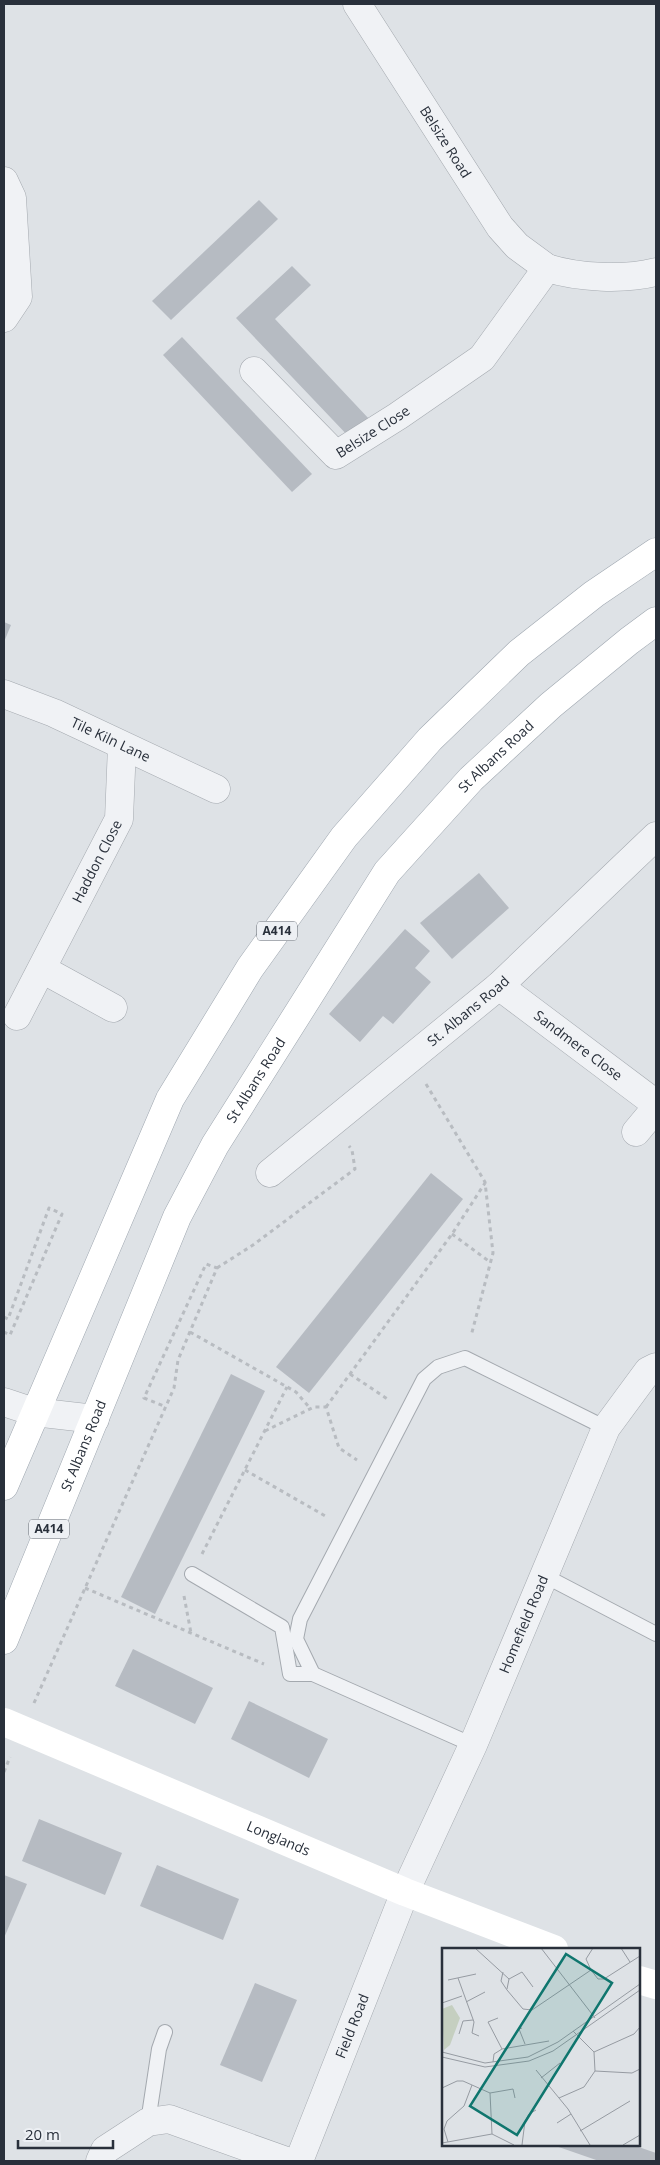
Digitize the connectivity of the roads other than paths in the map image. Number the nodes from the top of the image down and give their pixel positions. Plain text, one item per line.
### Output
1 (357, 4) edge
2 (4, 181) edge
3 (547, 268) junction
4 (656, 272) edge
5 (4, 318) edge
6 (254, 371) dead end
7 (656, 552) edge
8 (656, 621) edge
9 (4, 694) edge
10 (122, 746) junction
11 (216, 790) dead end
12 (656, 836) edge
13 (42, 968) junction
14 (499, 986) junction
15 (113, 1008) dead end
16 (17, 1016) dead end
17 (656, 1106) edge
18 (636, 1132) dead end
19 (270, 1173) dead end
20 (656, 1367) edge
21 (4, 1402) edge
22 (34, 1412) junction
23 (95, 1419) junction
24 (606, 1428) junction
25 (4, 1486) edge
26 (192, 1574) road end
27 (545, 1576) junction
28 (656, 1634) edge
29 (4, 1640) edge
30 (313, 1674) junction
31 (13, 1726) edge
32 (473, 1745) junction
33 (405, 1892) junction
34 (551, 1948) edge
35 (640, 1980) edge
36 (656, 1985) edge
37 (165, 2032) dead end
38 (148, 2122) junction
39 (100, 2161) edge
40 (286, 2161) edge
41 (299, 2161) edge

1 - 3 street, Belsize Road
2 - 5 street
3 - 4 street, Belsize Road
3 - 6 street, Belsize Close
7 - 22 main road, A414
8 - 23 main road, St Albans Road / A414
9 - 10 street, Tile Kiln Lane
10 - 11 street, Tile Kiln Lane
10 - 13 street, Haddon Close
12 - 14 street, St. Albans Road
13 - 15 street
13 - 16 street, Haddon Close
14 - 17 street, Sandmere Close
14 - 19 street, St. Albans Road
17 - 18 street, Sandmere Close
20 - 24 street, Homefield Road
21 - 22 street
22 - 23 street
22 - 25 main road, A414
23 - 29 main road, St Albans Road / A414
24 - 27 street, Homefield Road
24 - 30 lane
26 - 30 lane
27 - 28 lane
27 - 32 street, Homefield Road
30 - 32 lane
31 - 33 main road, Longlands
32 - 33 street, Homefield Road
33 - 34 main road, Longlands
33 - 41 street, Field Road
35 - 36 main road
37 - 38 lane
38 - 39 street
38 - 40 street

